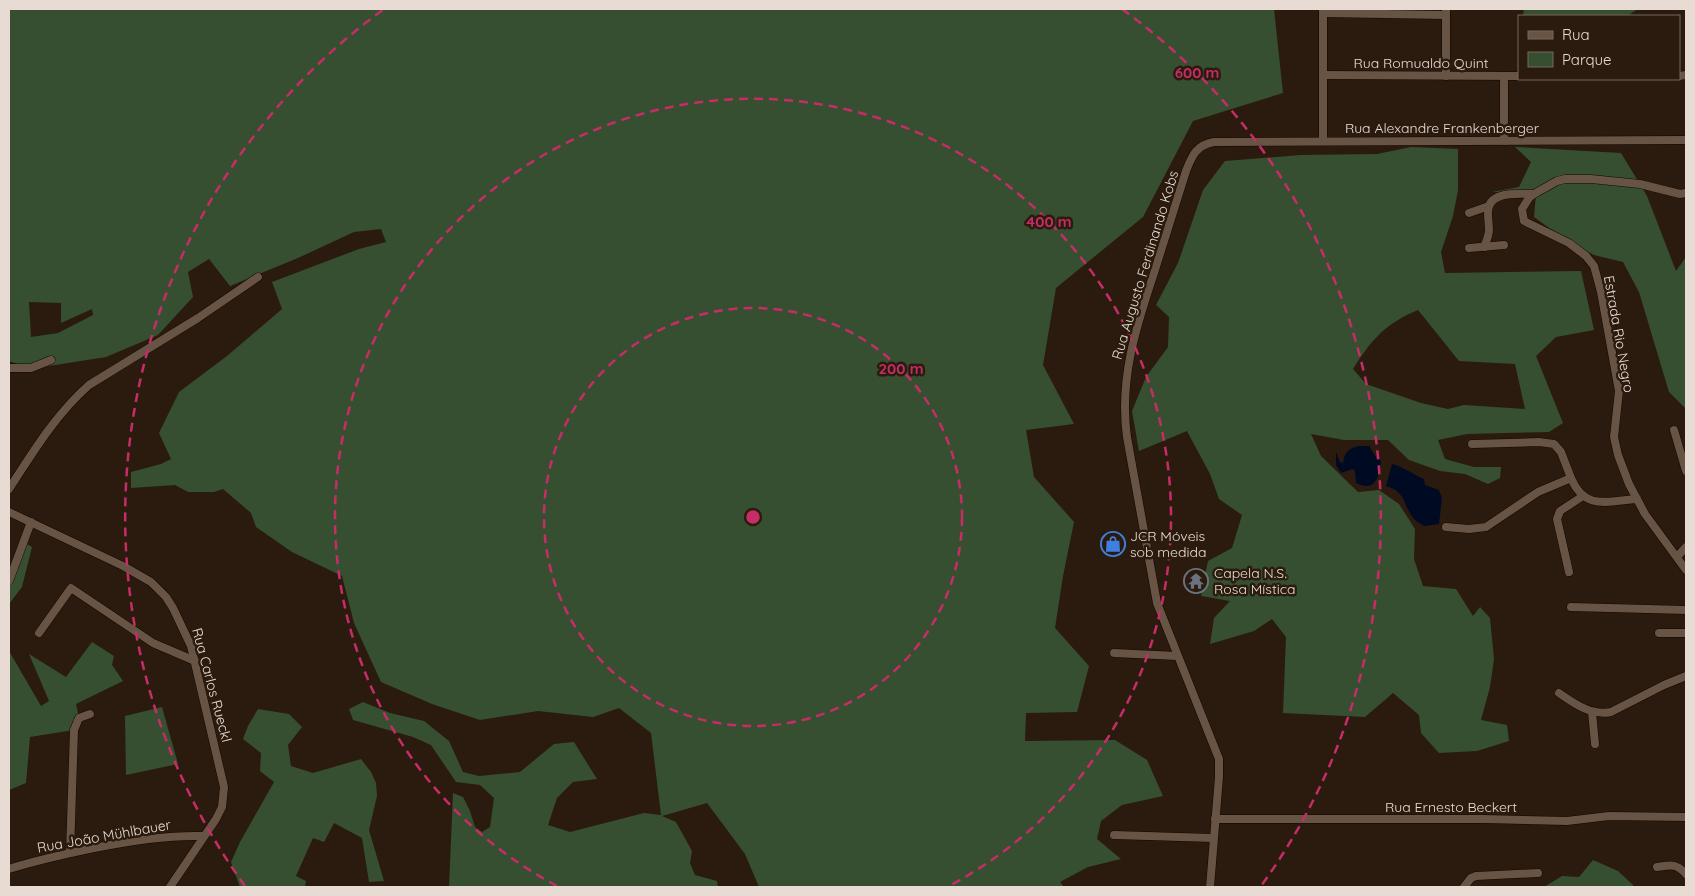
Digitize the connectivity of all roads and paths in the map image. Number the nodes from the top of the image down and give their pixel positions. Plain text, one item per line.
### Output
1 (1323, 11) edge
2 (1446, 12) edge
3 (1324, 75) junction
4 (1446, 76) junction
5 (1504, 76) junction
6 (1518, 76) edge
7 (1686, 140) edge
8 (1323, 141) junction
9 (1504, 141) junction
10 (1199, 148) joint
11 (1686, 193) edge
12 (1534, 194) junction
13 (1489, 206) junction
14 (1469, 213) dead end
15 (1504, 245) dead end
16 (1484, 247) junction
17 (1469, 248) dead end
18 (258, 277) dead end
19 (50, 360) dead end
20 (9, 368) edge
21 (1674, 430) dead end
22 (1472, 444) dead end
23 (1686, 471) edge
24 (1571, 478) junction
25 (9, 489) edge
26 (1583, 496) junction
27 (1637, 499) junction
28 (9, 512) edge
29 (31, 522) junction
30 (1446, 528) dead end
31 (1686, 547) edge
32 (1677, 557) junction
33 (1686, 570) edge
34 (1569, 572) dead end
35 (9, 581) edge
36 (1571, 607) dead end
37 (1686, 610) edge
38 (39, 633) dead end
39 (1659, 633) dead end
40 (1686, 634) edge
41 (1114, 654) dead end
42 (1177, 656) junction
43 (195, 661) junction
44 (1686, 676) edge
45 (1559, 693) dead end
46 (1592, 712) junction
47 (90, 714) dead end
48 (1594, 744) dead end
49 (1686, 817) edge
50 (1215, 819) junction
51 (1114, 835) dead end
52 (204, 836) junction
53 (1213, 838) junction
54 (70, 853) junction
55 (1657, 867) dead end
56 (9, 869) edge
57 (1538, 874) dead end
58 (1686, 874) edge
59 (170, 887) edge
60 (1210, 887) edge
61 (1464, 887) edge

1 - 2 street
1 - 3 street
2 - 4 street
3 - 4 street, Rua Romualdo Quint
3 - 8 street
4 - 5 street, Rua Romualdo Quint
5 - 6 street, Rua Romualdo Quint
5 - 9 street
7 - 9 street, Rua Alexandre Frankenberger
8 - 9 street, Rua Alexandre Frankenberger
8 - 10 street, Rua Alexandre Frankenberger
10 - 42 street, Rua Augusto Ferdinando Kobs
11 - 12 street
12 - 13 street
12 - 27 street, Estrada Rio Negro
13 - 14 street
13 - 16 street
15 - 16 street
16 - 17 street
18 - 25 street
19 - 20 street
21 - 23 street
22 - 24 street
24 - 26 street
24 - 30 street
26 - 27 street
26 - 34 street
27 - 32 street, Estrada Rio Negro
28 - 29 street, Rua Carlos Rueckl
29 - 35 street
29 - 43 street, Rua Carlos Rueckl
31 - 32 street
32 - 33 street, Estrada Rio Negro
36 - 37 street
38 - 43 street
39 - 40 street
41 - 42 street
42 - 50 street, Rua Augusto Ferdinando Kobs
43 - 52 street, Rua Carlos Rueckl
44 - 46 street
45 - 46 street
46 - 48 street
47 - 54 street
49 - 50 street, Rua Ernesto Beckert
50 - 53 street, Rua Augusto Ferdinando Kobs
51 - 53 street
52 - 54 street, Rua João Mühlbauer
52 - 59 street, Rua Carlos Rueckl
53 - 60 street, Rua Augusto Ferdinando Kobs
54 - 56 street, Rua João Mühlbauer
55 - 58 street
57 - 61 street

